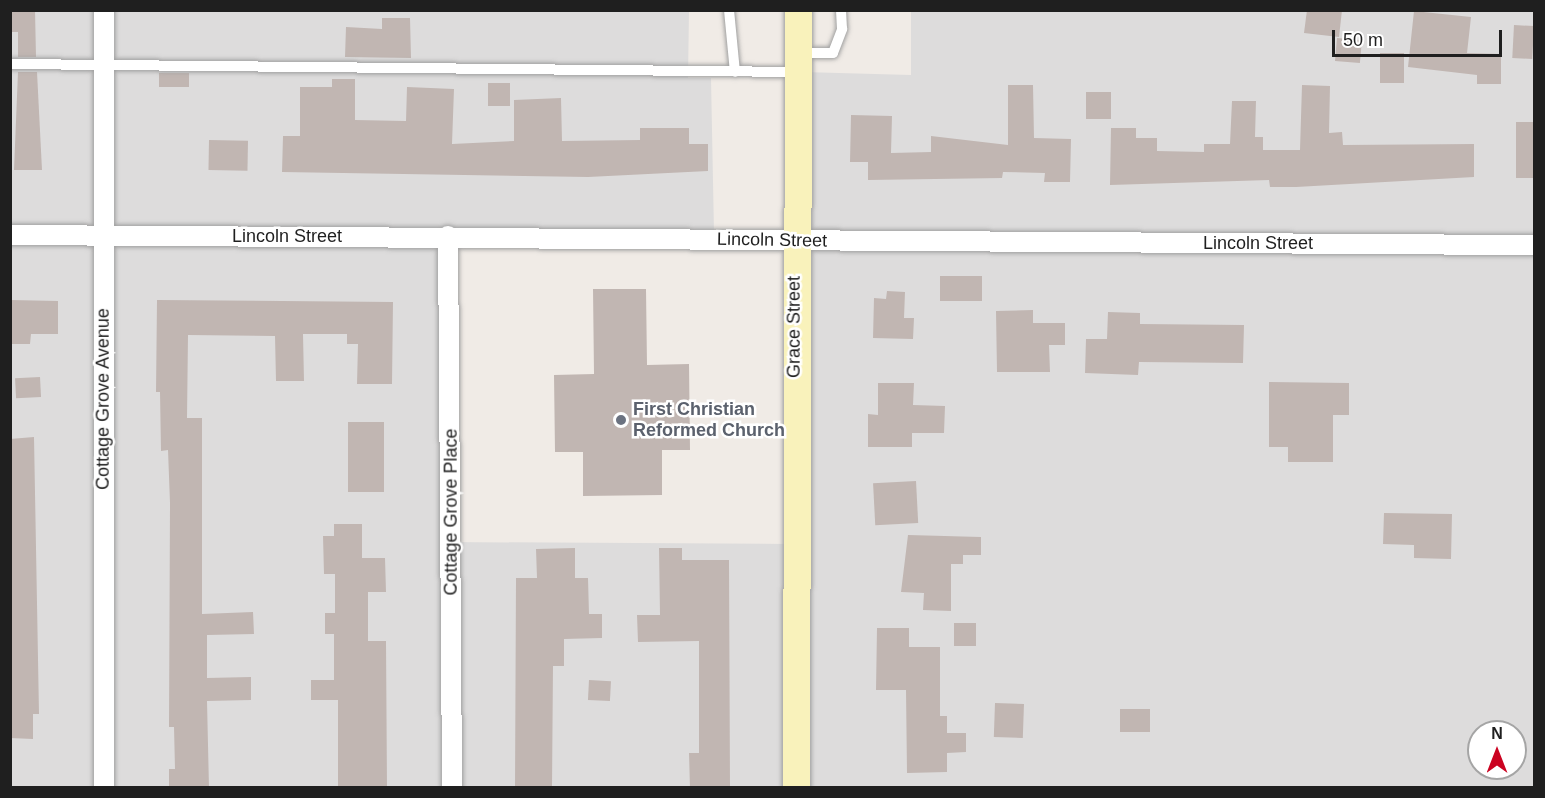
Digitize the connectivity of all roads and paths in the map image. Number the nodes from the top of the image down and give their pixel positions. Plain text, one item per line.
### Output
1 (104, 10) edge
2 (729, 10) edge
3 (798, 10) edge
4 (841, 10) edge
5 (797, 63) junction
6 (10, 64) edge
7 (104, 64) junction
8 (735, 72) junction
9 (10, 235) edge
10 (103, 236) junction
11 (448, 236) junction
12 (794, 240) junction
13 (1534, 245) edge
14 (104, 788) edge
15 (452, 788) edge
16 (796, 788) edge

1 - 7 street, Cottage Grove Avenue
2 - 8 lane
3 - 5 street, Grace Street
4 - 5 lane
5 - 8 lane
5 - 12 street, Grace Street
6 - 7 lane
7 - 8 lane
7 - 10 street, Cottage Grove Avenue
9 - 10 street, Lincoln Street
10 - 11 street, Lincoln Street
10 - 14 street, Cottage Grove Avenue
11 - 12 street, Lincoln Street
11 - 15 street, Cottage Grove Place
12 - 13 street, Lincoln Street
12 - 16 street, Grace Street

